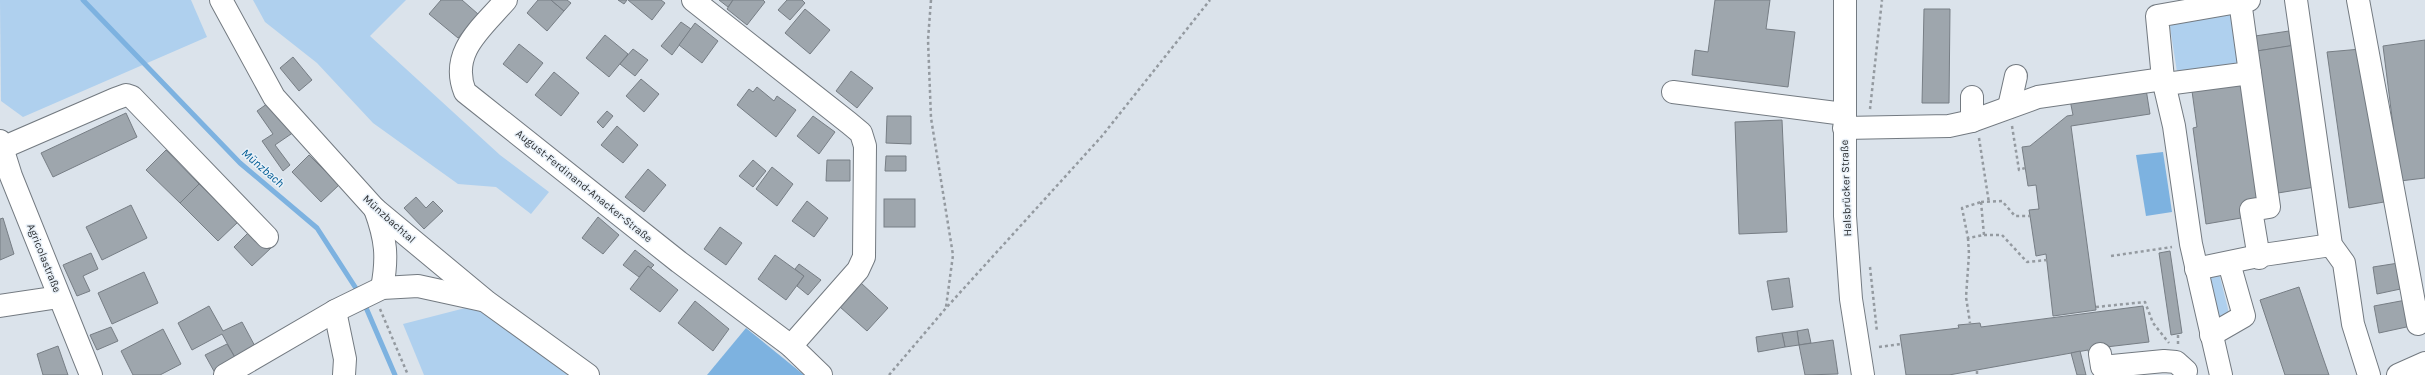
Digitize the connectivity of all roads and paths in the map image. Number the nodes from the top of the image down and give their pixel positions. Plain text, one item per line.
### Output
1 (221, 0) edge
2 (506, 0) edge
3 (693, 0) edge
4 (932, 0) edge
5 (1210, 0) edge
6 (1845, 0) edge
7 (1882, 0) edge
8 (2296, 0) edge
9 (2358, 0) edge
10 (2245, 1) edge
11 (2250, 73) junction
12 (2016, 76) dead end
13 (2164, 81) junction
14 (1673, 92) dead end
15 (1972, 97) dead end
16 (2009, 107) junction
17 (1844, 121) junction
18 (1972, 121) junction
19 (1868, 127) junction
20 (1, 145) edge
21 (2025, 168) dead end
22 (1981, 202) junction
23 (1989, 203) junction
24 (375, 209) junction
25 (2030, 216) dead end
26 (1984, 236) junction
27 (267, 237) dead end
28 (1968, 238) junction
29 (2191, 244) junction
30 (2331, 245) junction
31 (2111, 256) dead end
32 (2259, 258) junction
33 (2047, 260) dead end
34 (1869, 261) dead end
35 (2229, 263) junction
36 (2196, 269) junction
37 (59, 297) junction
38 (359, 299) junction
39 (487, 302) junction
40 (0, 306) edge
41 (2096, 307) dead end
42 (946, 308) junction
43 (1970, 323) dead end
44 (2418, 324) dead end
45 (2211, 335) junction
46 (1901, 344) dead end
47 (791, 346) junction
48 (1879, 347) junction
49 (2173, 348) dead end
50 (1880, 354) dead end
51 (2100, 354) dead end
52 (2425, 363) edge
53 (2219, 369) edge
54 (1977, 371) dead end
55 (2178, 373) edge
56 (91, 375) edge
57 (225, 375) edge
58 (344, 375) edge
59 (408, 375) edge
60 (588, 375) edge
61 (821, 375) edge
62 (890, 375) edge
63 (1863, 375) edge
64 (1977, 375) edge
65 (2369, 375) edge
66 (2398, 375) edge

1 - 24 street, Münzbachtal
2 - 47 street, August-Ferdinand-Anacker-Straße
3 - 47 street
4 - 42 path
5 - 42 path
6 - 17 street, Halsbrücker Straße
7 - 19 path
8 - 30 street
9 - 44 street
10 - 11 street
10 - 13 street
11 - 13 street
11 - 32 street
12 - 16 street
13 - 16 street
13 - 29 street
14 - 17 street
15 - 18 street
16 - 18 street
16 - 21 path
17 - 19 street
17 - 63 street, Halsbrücker Straße
18 - 19 street
18 - 23 path
20 - 27 street
20 - 37 street, Agricolastraße
22 - 23 path
22 - 26 path
22 - 28 path
23 - 25 path
24 - 38 street
24 - 39 street, Münzbachtal
26 - 28 path
26 - 33 path
28 - 43 path
29 - 31 path
29 - 36 street
30 - 32 street
30 - 65 street
32 - 35 street
34 - 48 path
35 - 36 street
35 - 45 street
36 - 45 street
37 - 40 street
37 - 56 street, Agricolastraße
38 - 39 street
38 - 57 street
38 - 58 street
38 - 59 path
39 - 60 street, Münzbachtal
41 - 49 path
42 - 62 path
45 - 53 street
46 - 48 path
47 - 61 street, August-Ferdinand-Anacker-Straße
48 - 50 path
51 - 55 street
52 - 66 street
53 - 55 street
54 - 64 path

